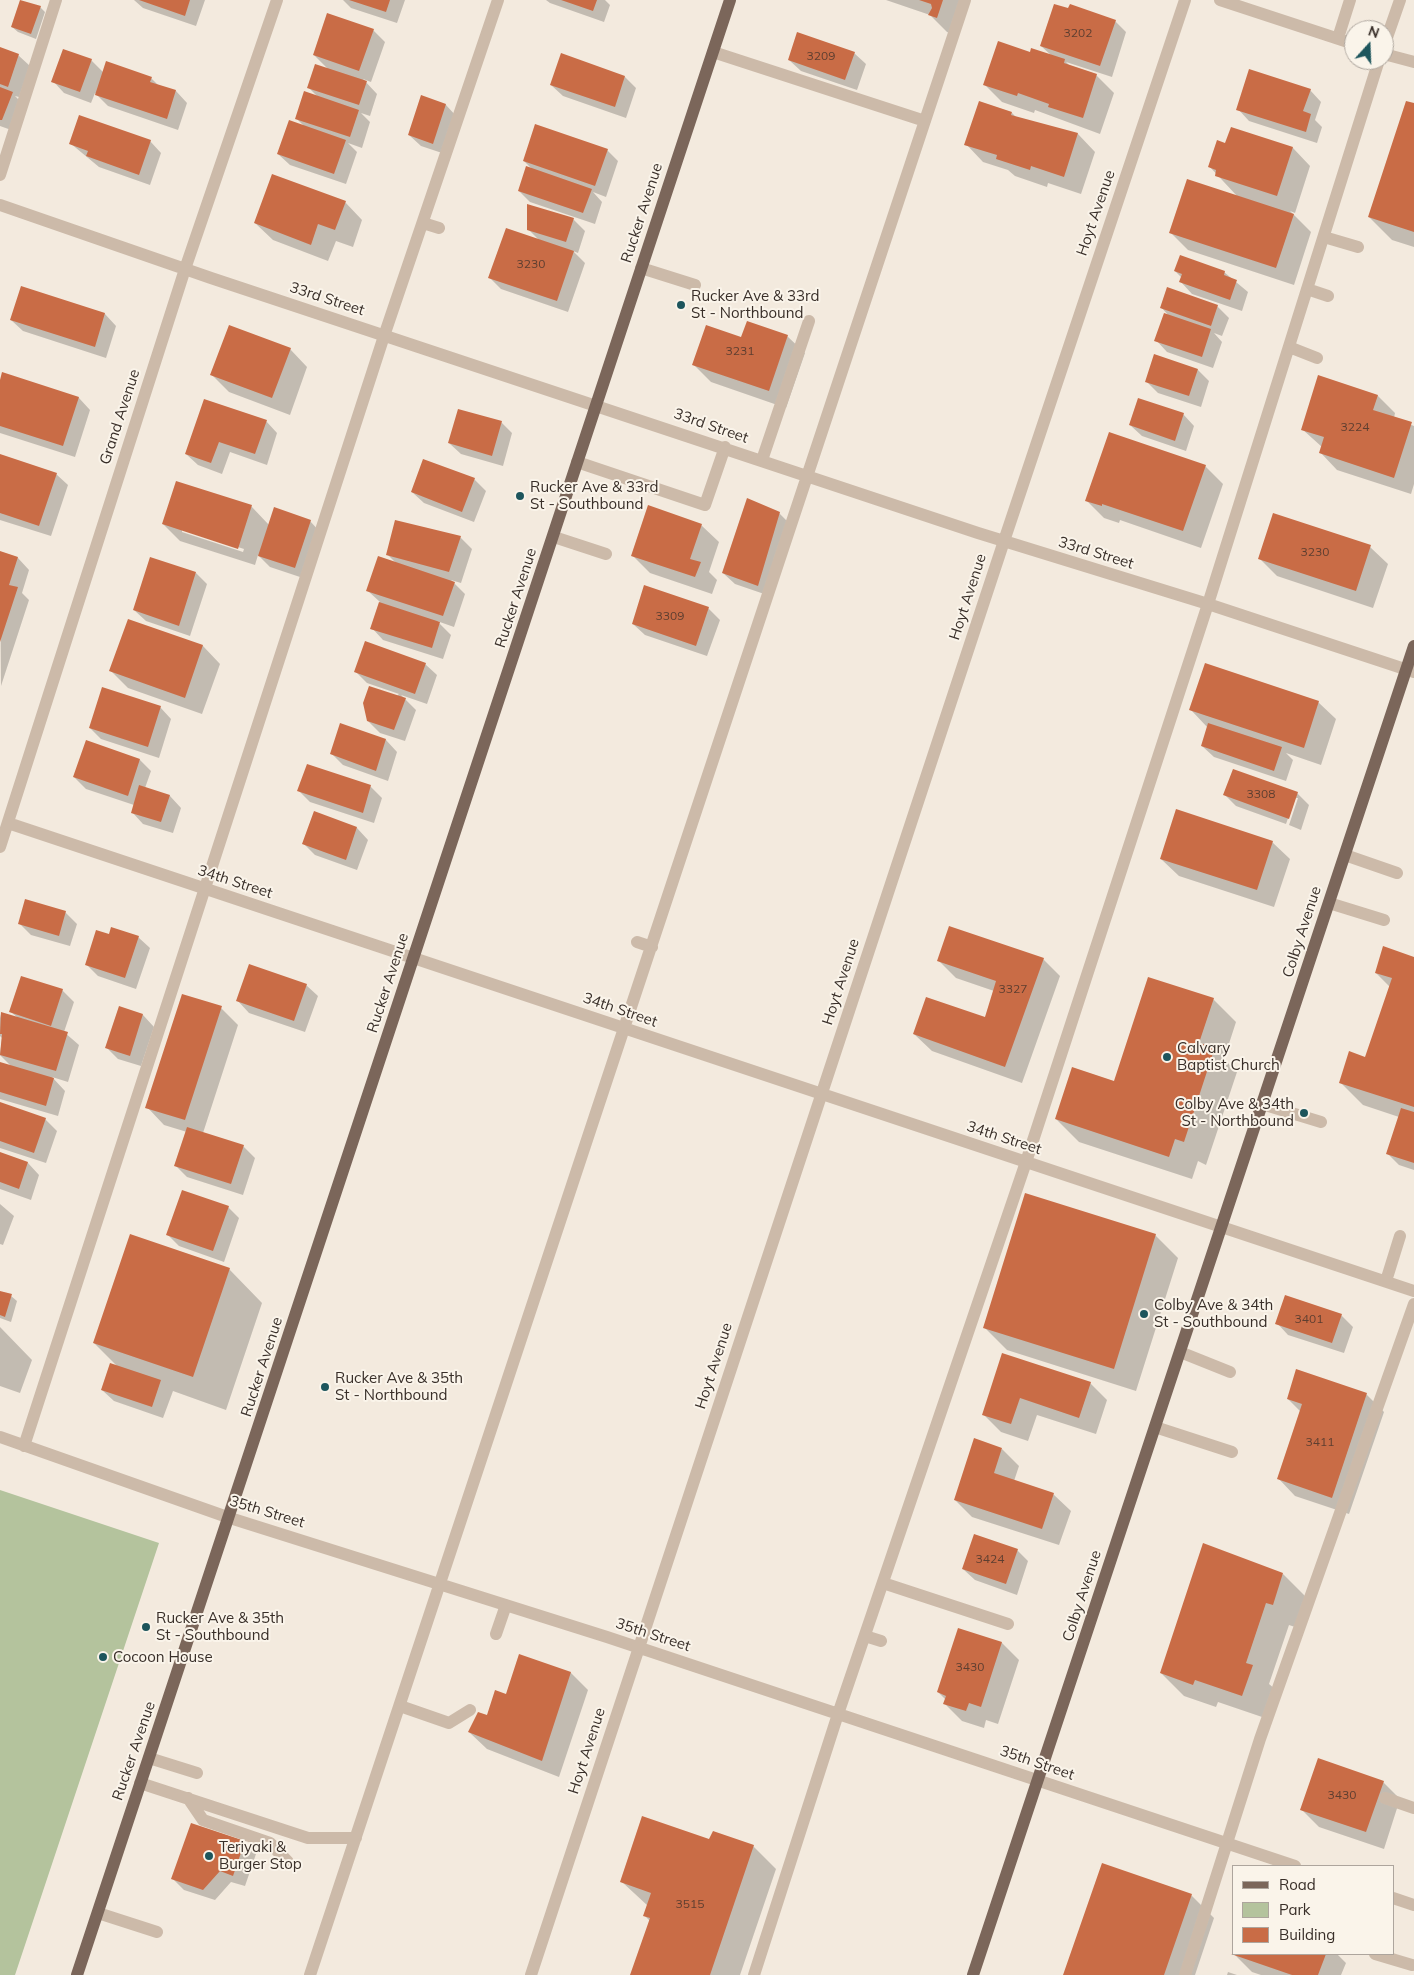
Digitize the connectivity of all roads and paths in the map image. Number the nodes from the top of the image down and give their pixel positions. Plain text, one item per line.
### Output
1 (56, 0) edge
2 (277, 0) edge
3 (498, 0) edge
4 (730, 0) edge
5 (965, 0) edge
6 (1185, 0) edge
7 (1220, 0) edge
8 (1350, 0) edge
9 (1400, 0) edge
10 (1393, 20) edge
11 (1338, 38) junction
12 (1344, 40) edge
13 (713, 52) junction
14 (1394, 57) edge
15 (1414, 62) edge
16 (1376, 70) edge
17 (925, 121) junction
18 (0, 176) edge
19 (0, 205) edge
20 (423, 223) junction
21 (439, 228) dead end
22 (1324, 237) junction
23 (1358, 247) dead end
24 (641, 268) junction
25 (185, 269) junction
26 (695, 285) dead end
27 (1307, 289) junction
28 (1328, 296) dead end
29 (809, 320) dead end
30 (384, 336) junction
31 (1289, 347) junction
32 (1318, 358) dead end
33 (596, 404) junction
34 (725, 448) junction
35 (762, 460) junction
36 (577, 462) junction
37 (809, 476) junction
38 (554, 537) junction
39 (1004, 541) junction
40 (606, 554) dead end
41 (1208, 604) junction
42 (1414, 646) edge
43 (1410, 671) edge
44 (8, 823) junction
45 (0, 846) edge
46 (1345, 855) junction
47 (1397, 872) dead end
48 (206, 889) junction
49 (1329, 903) junction
50 (1384, 920) dead end
51 (637, 942) dead end
52 (652, 947) junction
53 (414, 957) junction
54 (624, 1028) junction
55 (822, 1094) junction
56 (1262, 1104) junction
57 (1321, 1122) dead end
58 (1026, 1162) junction
59 (1221, 1227) junction
60 (1400, 1236) dead end
61 (1386, 1281) junction
62 (1414, 1291) edge
63 (1414, 1304) edge
64 (1180, 1352) junction
65 (1230, 1372) dead end
66 (1155, 1427) junction
67 (0, 1437) edge
68 (24, 1446) junction
69 (1232, 1452) dead end
70 (230, 1518) junction
71 (441, 1583) junction
72 (883, 1583) junction
73 (506, 1605) junction
74 (1008, 1624) dead end
75 (496, 1634) dead end
76 (865, 1636) junction
77 (882, 1641) dead end
78 (638, 1648) junction
79 (400, 1706) junction
80 (470, 1710) dead end
81 (838, 1714) junction
82 (149, 1758) junction
83 (197, 1773) dead end
84 (1038, 1781) junction
85 (140, 1782) junction
86 (188, 1798) junction
87 (1385, 1798) dead end
88 (1414, 1808) edge
89 (356, 1838) junction
90 (1226, 1844) junction
91 (288, 1862) dead end
92 (1292, 1865) edge
93 (1394, 1898) edge
94 (1414, 1905) edge
95 (98, 1913) junction
96 (156, 1932) dead end
97 (1378, 1955) edge
98 (1412, 1966) edge
99 (77, 1975) edge
100 (310, 1975) edge
101 (531, 1975) edge
102 (754, 1975) edge
103 (973, 1975) edge
104 (1185, 1975) edge

1 - 18 street
2 - 25 street, Grand Avenue
3 - 20 street
4 - 13 main road, Rucker Avenue
5 - 17 street
6 - 39 street, Hoyt Avenue
7 - 11 street
8 - 11 street
9 - 10 street
11 - 12 street
13 - 17 street
13 - 24 main road, Rucker Avenue
14 - 15 street
16 - 22 street
17 - 37 street
19 - 25 street, 33rd Street
20 - 21 street
20 - 30 street
22 - 23 street
22 - 27 street
24 - 26 street
24 - 33 main road, Rucker Avenue
25 - 30 street, 33rd Street
25 - 44 street, Grand Avenue
27 - 28 street
27 - 31 street
29 - 35 street
30 - 33 street, 33rd Street
30 - 48 street
31 - 32 street
31 - 41 street
33 - 34 street, 33rd Street
33 - 36 main road, Rucker Avenue
34 - 35 street, 33rd Street
34 - 36 street
35 - 37 street, 33rd Street
36 - 38 main road, Rucker Avenue
37 - 39 street, 33rd Street
37 - 52 street
38 - 40 street
38 - 53 main road, Rucker Avenue
39 - 41 street, 33rd Street
39 - 55 street, Hoyt Avenue
41 - 43 street, 33rd Street
41 - 58 street
42 - 43 main road, Colby Avenue
43 - 46 main road, Colby Avenue
44 - 45 street, Grand Avenue
44 - 48 street, 34th Street
46 - 47 street
46 - 49 main road, Colby Avenue
48 - 53 street, 34th Street
48 - 68 street
49 - 50 street
49 - 56 main road, Colby Avenue
51 - 52 street
52 - 54 street
53 - 54 street, 34th Street
53 - 70 main road, Rucker Avenue
54 - 55 street, 34th Street
54 - 71 street
55 - 58 street, 34th Street
55 - 78 street, Hoyt Avenue
56 - 57 street
56 - 59 main road, Colby Avenue
58 - 59 street, 34th Street
58 - 72 street
59 - 61 street
59 - 64 main road, Colby Avenue
60 - 61 street
61 - 62 street
63 - 90 street
64 - 65 street
64 - 66 main road, Colby Avenue
66 - 69 street
66 - 84 main road, Colby Avenue
67 - 68 street, 35th Street
68 - 70 street, 35th Street
70 - 71 street, 35th Street
70 - 82 main road, Rucker Avenue
71 - 73 street, 35th Street
71 - 79 street
72 - 74 street
72 - 76 street
73 - 75 street
73 - 78 street, 35th Street
76 - 77 street
76 - 81 street
78 - 81 street, 35th Street
78 - 101 street, Hoyt Avenue
79 - 80 street
79 - 89 street
81 - 84 street, 35th Street
81 - 102 street
82 - 83 street
82 - 85 main road, Rucker Avenue
84 - 90 street, 35th Street
84 - 103 main road, Colby Avenue
85 - 86 street
85 - 95 main road, Rucker Avenue
86 - 89 street
86 - 91 street
87 - 88 street
89 - 100 street
90 - 92 street, 35th Street
90 - 104 street
93 - 94 street
95 - 96 street
95 - 99 main road, Rucker Avenue
97 - 98 street

